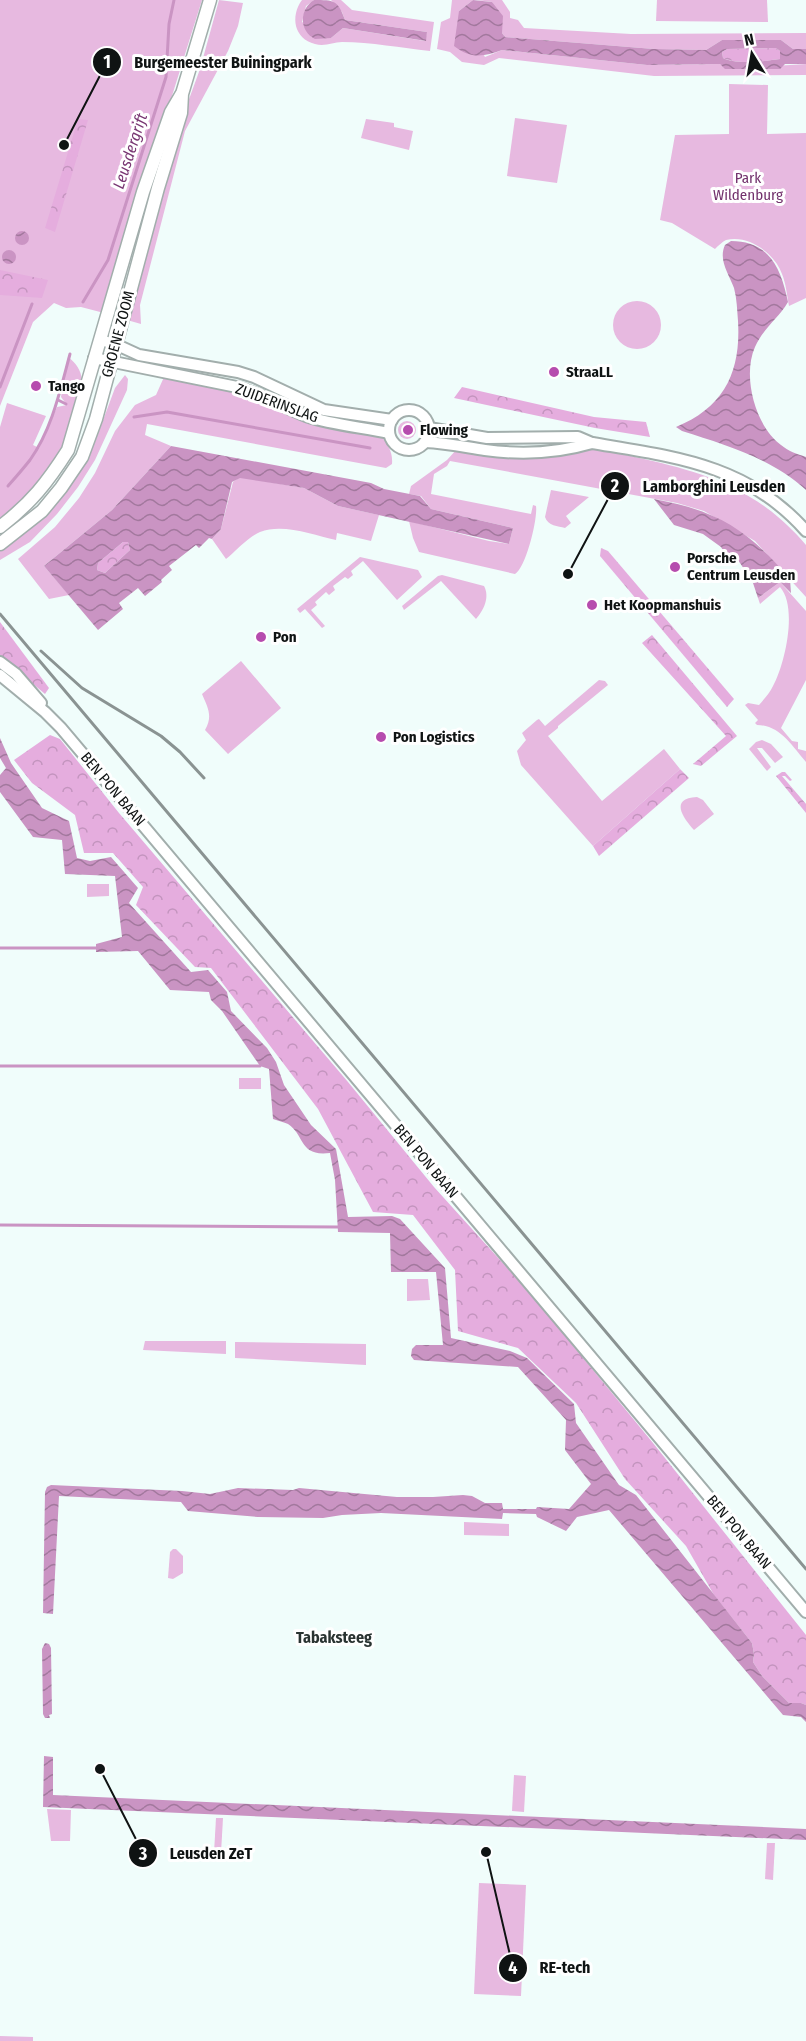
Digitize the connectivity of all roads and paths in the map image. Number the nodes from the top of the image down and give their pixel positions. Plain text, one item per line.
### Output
1 (210, 0) edge
2 (182, 94) junction
3 (100, 340) junction
4 (115, 344) junction
5 (94, 358) junction
6 (111, 361) junction
7 (392, 420) junction
8 (429, 428) junction
9 (389, 433) junction
10 (425, 442) junction
11 (592, 443) junction
12 (0, 527) edge
13 (806, 531) edge
14 (0, 544) edge
15 (0, 662) edge
16 (0, 675) edge
17 (45, 711) junction
18 (806, 1612) edge

1 - 2 main road, GROENE ZOOM
2 - 3 main road, GROENE ZOOM
2 - 4 main road, GROENE ZOOM
3 - 4 street, ZUIDERINSLAG
3 - 5 main road, GROENE ZOOM
4 - 6 main road, GROENE ZOOM
4 - 7 street, ZUIDERINSLAG
5 - 6 street, ZUIDERINSLAG
5 - 12 main road, GROENE ZOOM
6 - 9 street, ZUIDERINSLAG
6 - 14 main road, GROENE ZOOM
7 - 8 street
7 - 9 street
8 - 10 street
8 - 11 street
9 - 10 street
10 - 11 street
11 - 13 street
15 - 17 street, BEN PON BAAN
16 - 17 street, BEN PON BAAN
17 - 18 street, BEN PON BAAN

